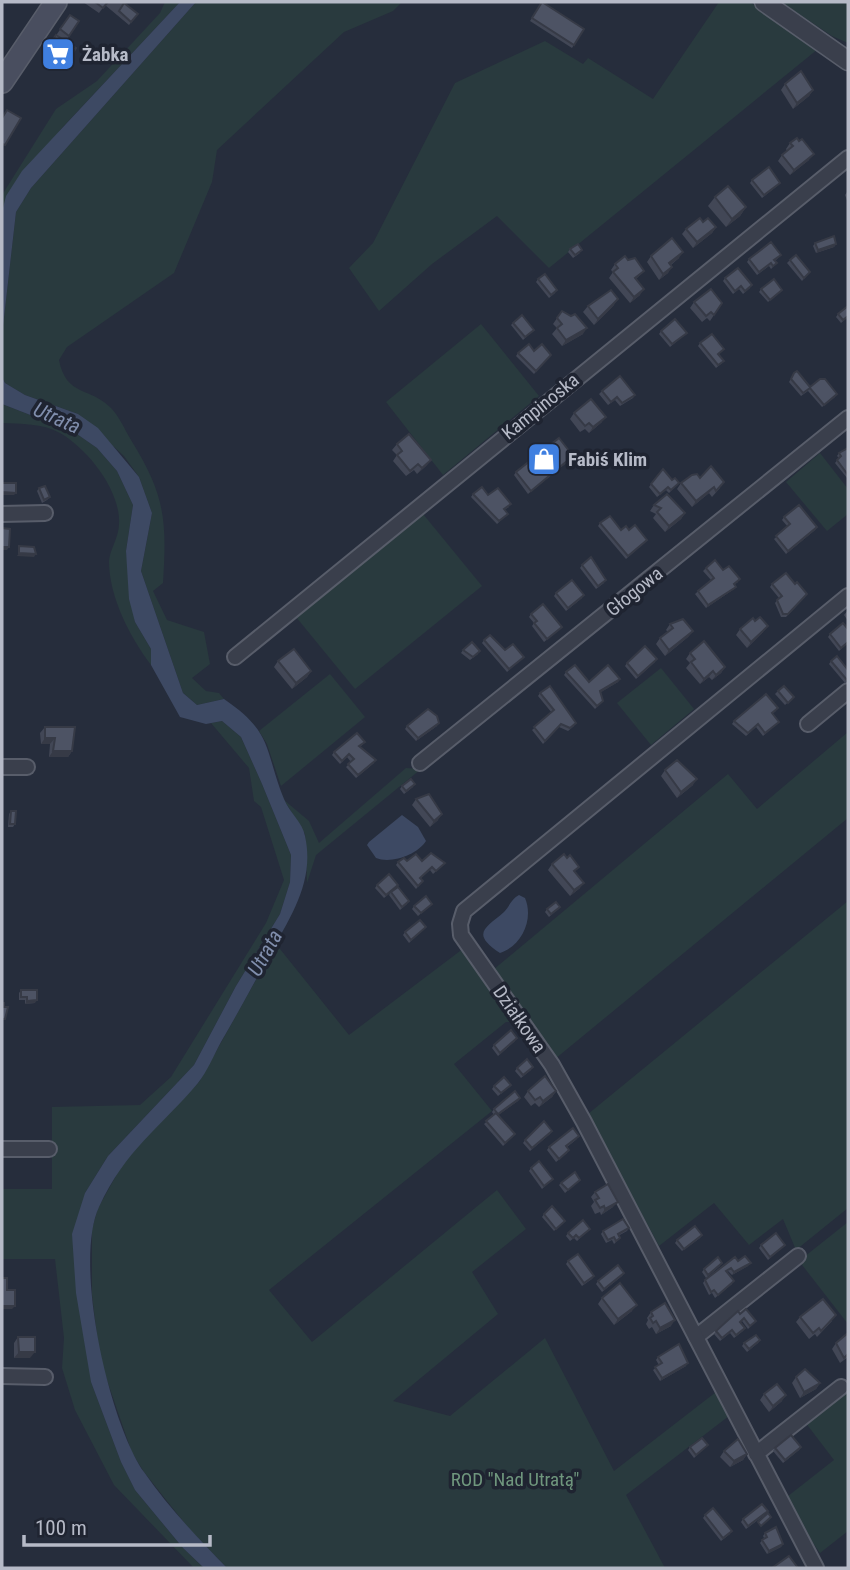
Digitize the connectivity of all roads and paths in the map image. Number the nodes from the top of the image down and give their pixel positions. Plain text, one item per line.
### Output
1 (56, 2) edge
2 (764, 2) edge
3 (848, 61) edge
4 (6, 68) edge
5 (848, 158) edge
6 (848, 418) edge
7 (45, 513) dead end
8 (2, 514) edge
9 (848, 596) edge
10 (234, 657) dead end
11 (848, 691) edge
12 (808, 724) dead end
13 (420, 763) dead end
14 (2, 767) edge
15 (27, 767) dead end
16 (2, 1149) edge
17 (49, 1149) dead end
18 (798, 1256) dead end
19 (696, 1337) junction
20 (2, 1376) edge
21 (45, 1377) dead end
22 (841, 1387) dead end
23 (756, 1454) junction
24 (816, 1568) edge

1 - 4 main road
2 - 3 street
5 - 10 street, Kampinoska
6 - 13 street, Głogowa
7 - 8 street
9 - 19 street, Działkowa
11 - 12 street
14 - 15 street
16 - 17 street
18 - 19 street
19 - 23 street, Działkowa
20 - 21 street
22 - 23 street
23 - 24 street, Działkowa

